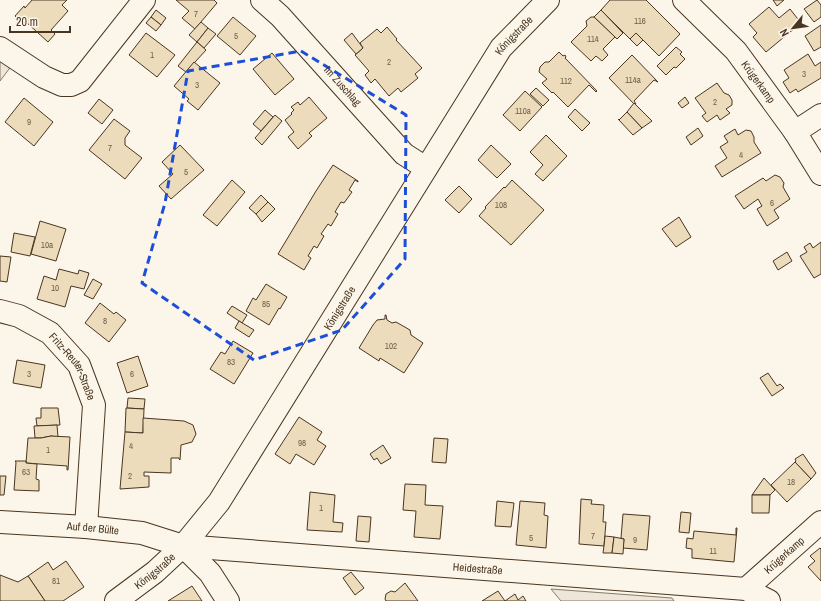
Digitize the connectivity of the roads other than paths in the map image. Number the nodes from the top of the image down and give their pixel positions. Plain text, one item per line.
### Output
1 (144, 0) edge
2 (262, 0) edge
3 (548, 0) edge
4 (684, 0) edge
5 (0, 48) edge
6 (821, 115) edge
7 (795, 132) junction
8 (426, 168) junction
9 (821, 174) edge
10 (0, 311) edge
11 (0, 522) edge
12 (821, 522) edge
13 (86, 527) junction
14 (183, 546) junction
15 (746, 589) junction
16 (116, 601) edge
17 (228, 601) edge
18 (769, 601) edge

1 - 5 street
2 - 8 street, Im Zuschlag
3 - 8 street, Königstraße
4 - 7 street, Krügerkamp
6 - 7 street
7 - 9 street, Krügerkamp
8 - 14 street, Königstraße
10 - 13 street, Fritz-Reuter-Straße
11 - 13 street, Auf der Bülte
12 - 15 street, Krügerkamp
13 - 14 street, Auf der Bülte
14 - 15 street, Heidestraße
14 - 16 street, Königstraße
14 - 17 street
15 - 18 street, Heidestraße

